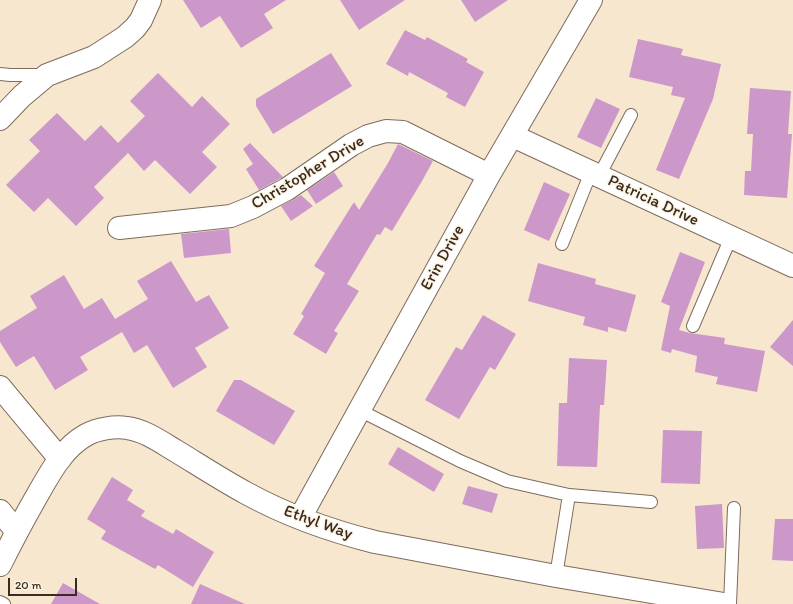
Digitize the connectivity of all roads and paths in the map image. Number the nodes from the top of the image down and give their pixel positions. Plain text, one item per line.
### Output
1 (150, 0) edge
2 (591, 0) edge
3 (0, 74) edge
4 (47, 75) junction
5 (631, 115) dead end
6 (0, 117) edge
7 (513, 136) junction
8 (595, 174) junction
9 (489, 175) junction
10 (119, 228) dead end
11 (731, 237) junction
12 (562, 244) dead end
13 (793, 266) edge
14 (693, 326) dead end
15 (0, 387) edge
16 (359, 410) junction
17 (60, 459) junction
18 (569, 495) junction
19 (651, 502) dead end
20 (734, 508) dead end
21 (0, 511) edge
22 (300, 518) junction
23 (17, 532) junction
24 (0, 565) edge
25 (556, 576) junction
26 (0, 602) edge
27 (4, 604) edge
28 (724, 604) edge
29 (730, 604) edge

1 - 4 street
2 - 7 street, Erin Drive
3 - 4 lane
4 - 6 street
5 - 8 lane
7 - 8 street, Patricia Drive
7 - 9 street, Erin Drive
8 - 11 street, Patricia Drive
8 - 12 lane
9 - 10 street, Christopher Drive
9 - 16 street, Erin Drive
11 - 13 street, Patricia Drive
11 - 14 lane
15 - 17 street
16 - 18 lane
16 - 22 street, Erin Drive
17 - 22 street, Ethyl Way
17 - 23 street, Ethyl Way
18 - 19 lane
18 - 25 lane
20 - 29 lane
21 - 23 street
22 - 25 street, Ethyl Way
23 - 24 street, Ethyl Way
25 - 28 street, Ethyl Way
26 - 27 lane

